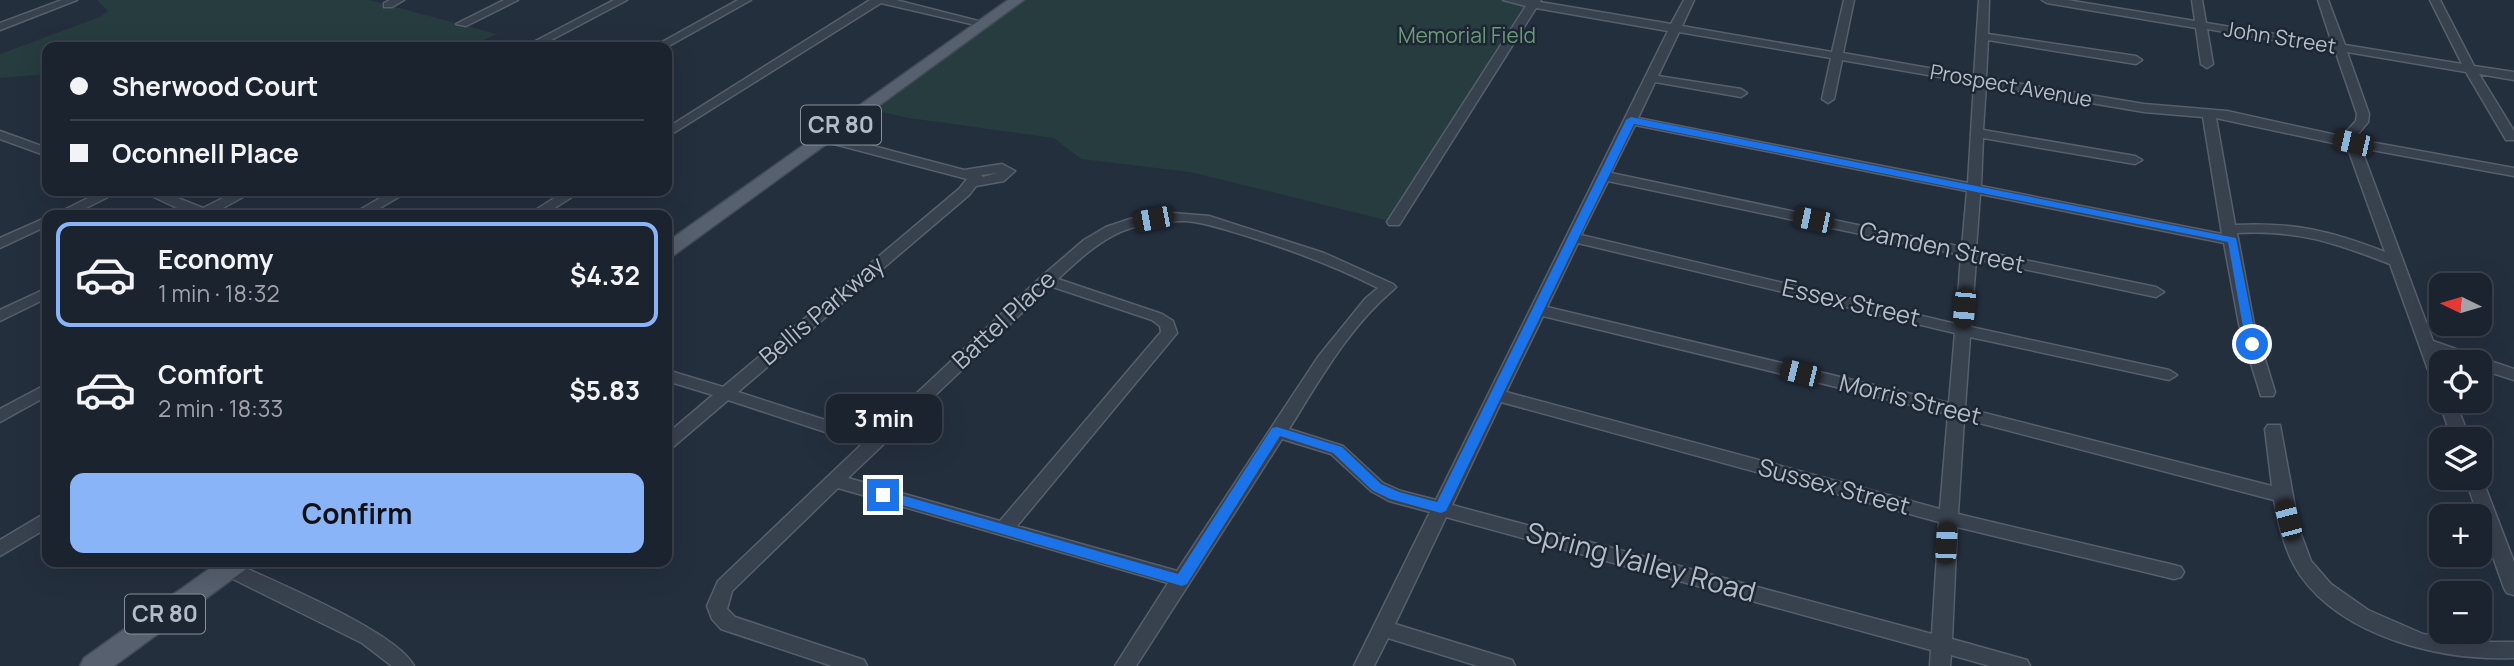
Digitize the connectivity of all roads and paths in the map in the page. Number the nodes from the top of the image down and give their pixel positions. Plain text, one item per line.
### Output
1 (42, 0) edge
2 (72, 0) edge
3 (513, 0) edge
4 (622, 0) edge
5 (746, 0) edge
6 (880, 0) edge
7 (1017, 0) edge
8 (1508, 0) edge
9 (1689, 0) edge
10 (1848, 0) edge
11 (1984, 0) edge
12 (2048, 0) edge
13 (2197, 0) edge
14 (2323, 0) edge
15 (2435, 0) edge
16 (1534, 2) edge
17 (59, 5) junction
18 (984, 23) junction
19 (461, 24) dead end
20 (2201, 25) junction
21 (0, 27) edge
22 (1675, 30) junction
23 (1982, 36) junction
24 (540, 42) edge
25 (668, 42) edge
26 (2339, 47) junction
27 (1835, 56) junction
28 (2136, 60) dead end
29 (2207, 64) dead end
30 (2470, 69) junction
31 (2514, 76) edge
32 (1651, 78) junction
33 (1980, 81) junction
34 (1741, 93) dead end
35 (1828, 99) dead end
36 (2209, 113) junction
37 (1631, 120) junction
38 (672, 130) edge
39 (1976, 133) junction
40 (0, 135) edge
41 (824, 137) junction
42 (2511, 137) dead end
43 (2353, 143) junction
44 (42, 150) edge
45 (2135, 160) dead end
46 (2514, 172) edge
47 (1604, 176) junction
48 (1974, 189) junction
49 (102, 196) edge
50 (159, 196) edge
51 (238, 196) edge
52 (393, 196) edge
53 (566, 196) edge
54 (72, 210) edge
55 (192, 210) edge
56 (212, 210) edge
57 (367, 210) edge
58 (543, 210) edge
59 (1394, 222) dead end
60 (42, 224) edge
61 (2232, 234) junction
62 (1575, 238) junction
63 (0, 244) edge
64 (672, 247) edge
65 (1969, 254) junction
66 (2395, 261) junction
67 (1045, 280) junction
68 (2156, 292) dead end
69 (42, 295) edge
70 (1538, 310) junction
71 (0, 316) edge
72 (1962, 330) junction
73 (2427, 344) junction
74 (2429, 350) edge
75 (2443, 350) edge
76 (2492, 367) edge
77 (2514, 374) edge
78 (2169, 375) dead end
79 (672, 377) edge
80 (42, 392) edge
81 (2267, 392) dead end
82 (724, 394) junction
83 (1496, 395) junction
84 (1957, 411) junction
85 (0, 416) edge
86 (2274, 429) dead end
87 (1277, 431) junction
88 (672, 439) edge
89 (875, 442) junction
90 (835, 481) junction
91 (2478, 490) edge
92 (2281, 495) junction
93 (1441, 508) junction
94 (1948, 518) junction
95 (42, 522) edge
96 (1004, 529) junction
97 (0, 549) edge
98 (230, 567) edge
99 (237, 567) edge
100 (2174, 572) dead end
101 (1182, 580) junction
102 (2514, 588) edge
103 (1382, 628) junction
104 (1941, 644) junction
105 (2514, 650) edge
106 (94, 666) edge
107 (404, 666) edge
108 (857, 666) edge
109 (1125, 666) edge
110 (1364, 666) edge
111 (1505, 666) edge
112 (1940, 666) edge
113 (2020, 666) edge

1 - 17 street
2 - 17 street
3 - 19 street
4 - 24 street
5 - 25 street
6 - 18 street
6 - 38 street
7 - 18 main road, CR 80
8 - 16 street, Prospect Avenue
9 - 22 street
10 - 27 street
11 - 23 street
12 - 20 street, John Street
13 - 20 street
14 - 26 street
15 - 30 street
16 - 22 street, Prospect Avenue
16 - 59 street
17 - 21 street
18 - 41 main road, CR 80
20 - 26 street, John Street
20 - 29 street
22 - 27 street, Prospect Avenue
22 - 32 street
23 - 28 street
23 - 33 street
26 - 30 street, John Street
26 - 43 street
27 - 33 street, Prospect Avenue
27 - 35 street
30 - 31 street, John Street
30 - 42 street
32 - 34 street
32 - 37 street
33 - 36 street, Prospect Avenue
33 - 39 street
36 - 43 street, Prospect Avenue
36 - 61 street
37 - 47 street
37 - 48 street
39 - 45 street
39 - 48 street
40 - 44 street
41 - 64 main road, CR 80
41 - 82 street, Bellis Parkway
43 - 46 street, Prospect Avenue
43 - 66 street
47 - 62 street
47 - 65 street, Camden Street
48 - 61 street
48 - 65 street
49 - 54 street
50 - 55 street
51 - 56 street
52 - 57 street
53 - 58 street
60 - 63 street
61 - 66 street
61 - 81 street
62 - 70 street
62 - 72 street, Essex Street
65 - 68 street, Camden Street
65 - 72 street
66 - 73 street
67 - 87 street, Battel Place
67 - 89 street, Battel Place
67 - 96 street
69 - 71 street
70 - 83 street
70 - 84 street, Morris Street
72 - 78 street, Essex Street
72 - 84 street
73 - 74 street
73 - 75 street
76 - 77 street
79 - 82 street
80 - 85 street
82 - 88 street, Bellis Parkway
82 - 89 street
83 - 93 street
83 - 94 street, Sussex Street
84 - 92 street, Morris Street
84 - 94 street
86 - 92 street
87 - 93 street, Spring Valley Road
87 - 101 street
89 - 90 street, Battel Place
90 - 96 street
90 - 108 street, Battel Place
91 - 102 street
92 - 105 street
93 - 103 street
93 - 104 street, Spring Valley Road
94 - 100 street, Sussex Street
94 - 104 street
95 - 97 street
96 - 101 street
98 - 106 main road, CR 80
99 - 107 street
101 - 109 street
103 - 110 street
103 - 111 street
104 - 112 street
104 - 113 street, Spring Valley Road

